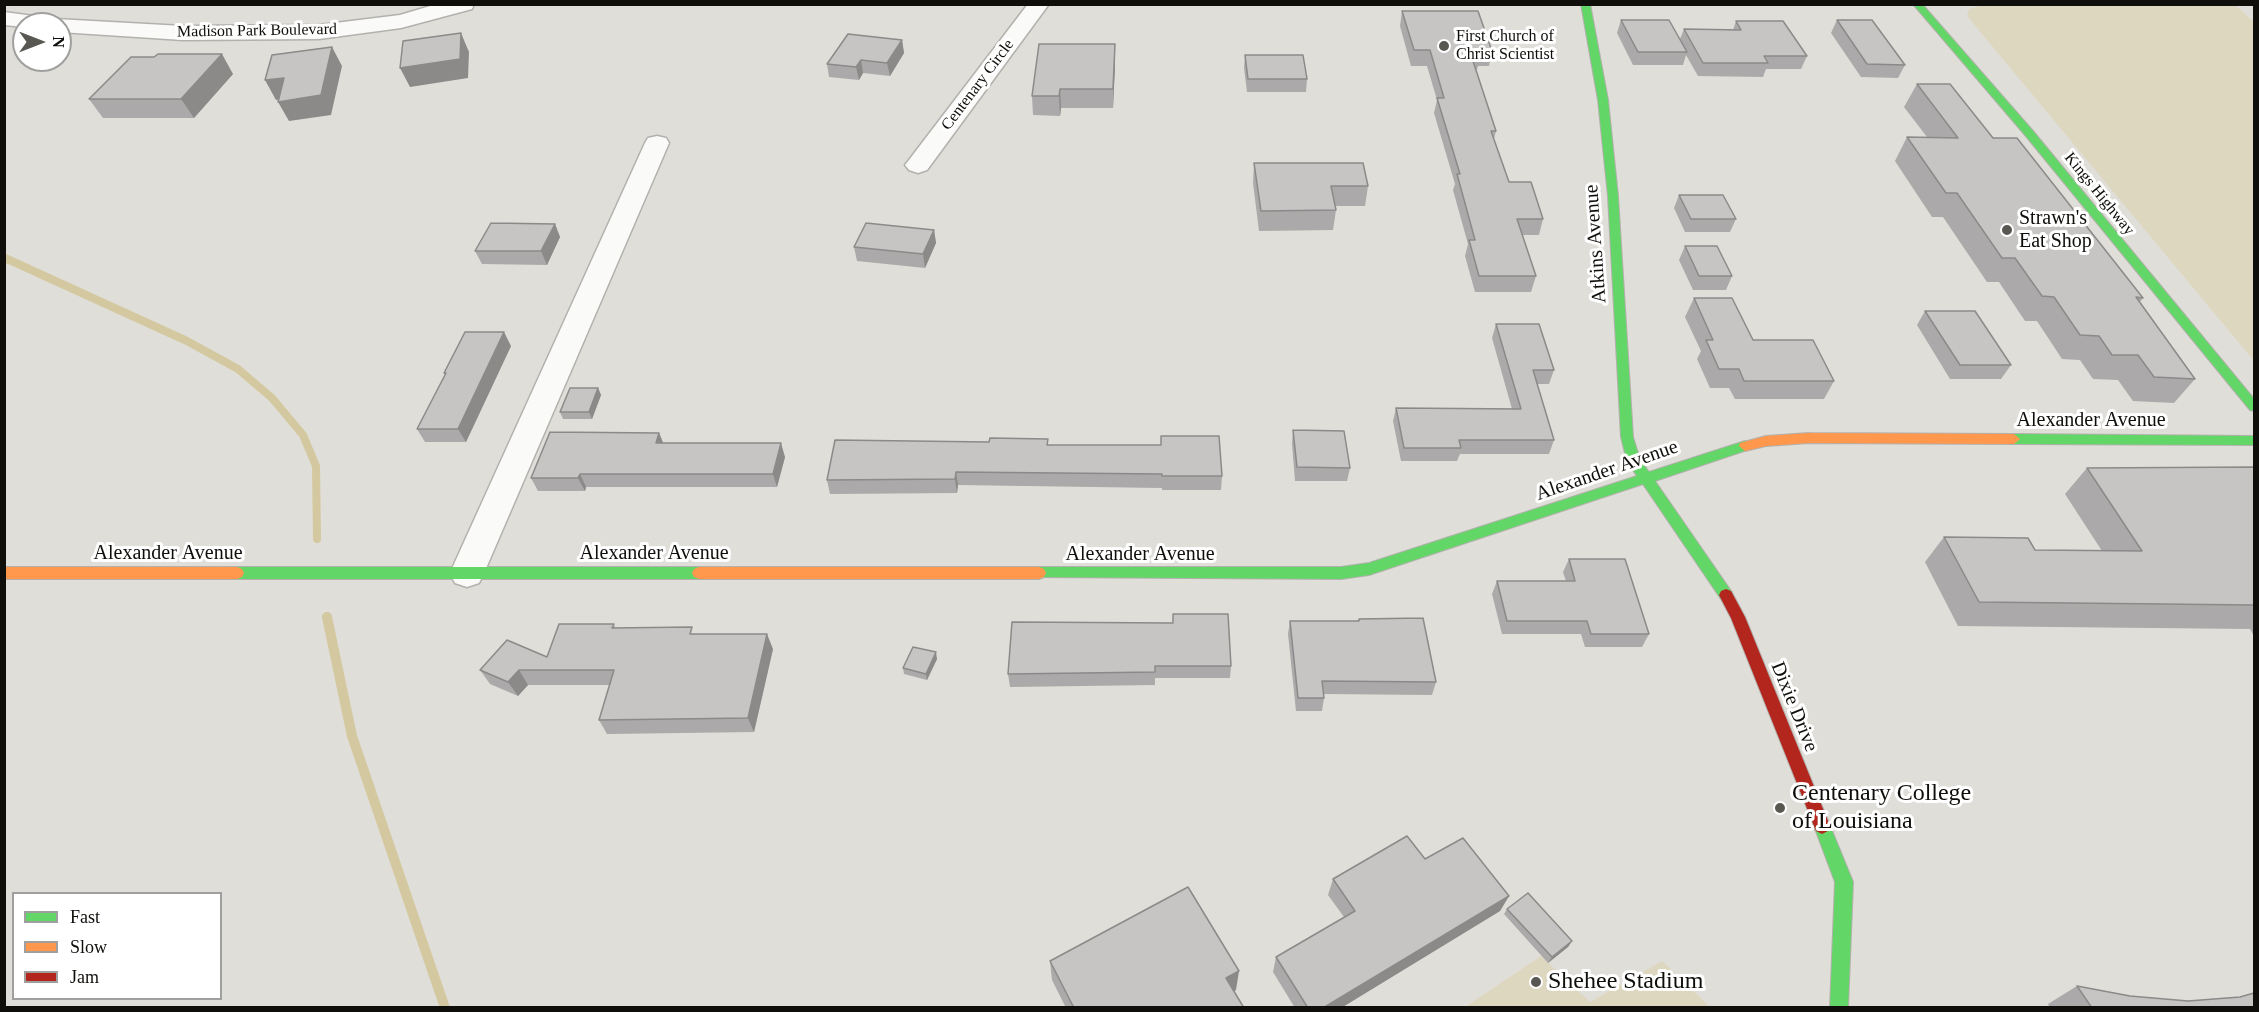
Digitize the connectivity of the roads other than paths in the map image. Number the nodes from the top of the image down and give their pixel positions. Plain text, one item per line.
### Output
1 (1039, 4) edge
2 (1585, 4) edge
3 (1917, 4) edge
4 (458, 6) edge
5 (72, 26) edge
6 (657, 143) dead end
7 (918, 165) dead end
8 (2254, 407) edge
9 (2254, 441) edge
10 (1646, 478) junction
11 (4, 573) edge
12 (467, 573) junction
13 (1839, 1008) edge

1 - 7 street, Centenary Circle
2 - 10 street, Atkins Avenue
3 - 8 street, Kings Highway
4 - 5 street, Madison Park Boulevard
6 - 12 street
9 - 10 street, Alexander Avenue
10 - 12 street, Alexander Avenue
10 - 13 street, Dixie Drive
11 - 12 street, Alexander Avenue

